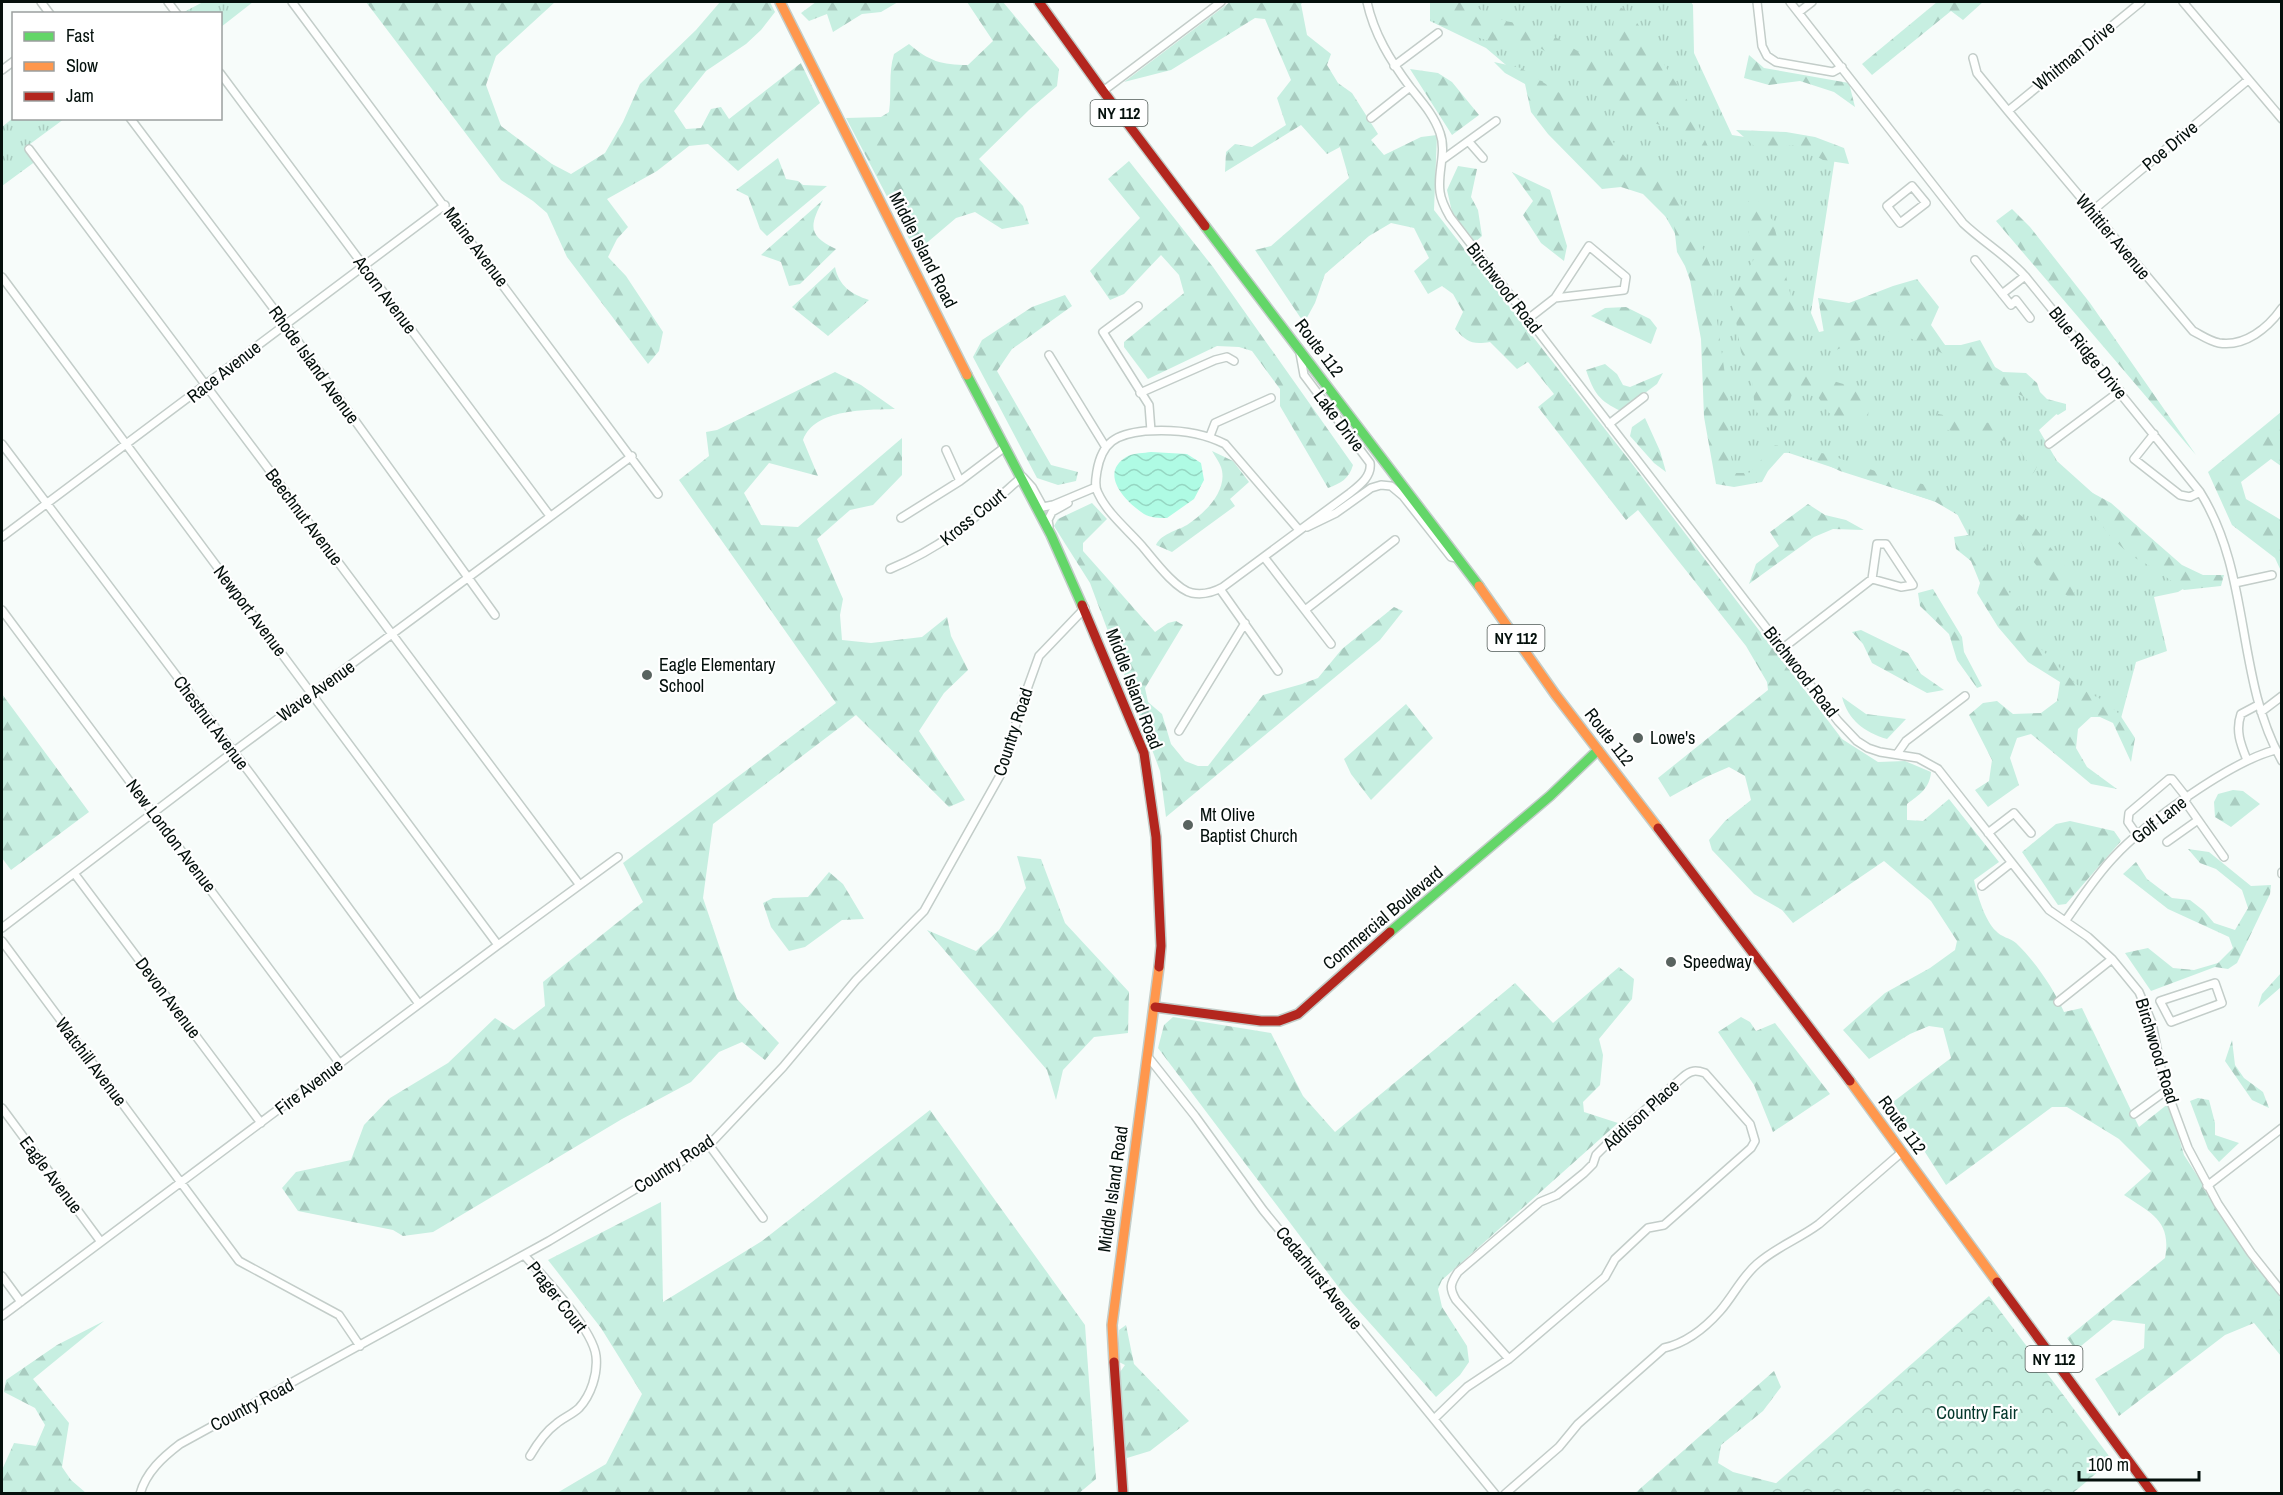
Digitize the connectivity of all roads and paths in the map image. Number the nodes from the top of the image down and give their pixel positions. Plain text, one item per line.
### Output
1 (292, 2) edge
2 (780, 2) edge
3 (1039, 2) edge
4 (1221, 2) edge
5 (1367, 2) edge
6 (1757, 2) edge
7 (1790, 2) edge
8 (1812, 2) edge
9 (2141, 2) edge
10 (2183, 2) edge
11 (1799, 12) junction
12 (1438, 33) dead end
13 (1973, 58) dead end
14 (1394, 66) junction
15 (1842, 67) junction
16 (222, 76) edge
17 (2248, 80) junction
18 (1410, 87) junction
19 (1103, 91) junction
20 (2008, 111) junction
21 (1371, 118) dead end
22 (132, 120) edge
23 (2282, 120) edge
24 (1496, 122) dead end
25 (1469, 142) junction
26 (29, 149) dead end
27 (1483, 158) dead end
28 (1442, 160) junction
29 (1939, 193) junction
30 (1926, 203) junction
31 (445, 205) junction
32 (2091, 212) junction
33 (1975, 260) dead end
34 (363, 265) junction
35 (2025, 276) junction
36 (2, 278) edge
37 (2002, 294) junction
38 (1556, 298) junction
39 (1138, 306) dead end
40 (2282, 308) edge
41 (2030, 318) dead end
42 (1528, 319) junction
43 (285, 324) junction
44 (1300, 351) junction
45 (1049, 355) dead end
46 (1234, 360) dead end
47 (206, 386) junction
48 (2120, 391) junction
49 (1140, 393) junction
50 (1644, 397) dead end
51 (1271, 398) dead end
52 (1609, 424) junction
53 (1151, 431) junction
54 (2154, 434) junction
55 (1210, 436) junction
56 (2, 444) edge
57 (2049, 444) dead end
58 (127, 445) junction
59 (1105, 446) junction
60 (1005, 447) junction
61 (946, 450) dead end
62 (632, 456) junction
63 (1021, 476) junction
64 (960, 481) junction
65 (1097, 490) junction
66 (2200, 492) junction
67 (658, 494) dead end
68 (46, 504) junction
69 (550, 516) junction
70 (900, 518) dead end
71 (1299, 530) junction
72 (1050, 535) junction
73 (2, 537) edge
74 (1395, 540) dead end
75 (1264, 557) junction
76 (1458, 558) junction
77 (890, 569) dead end
78 (2272, 575) dead end
79 (469, 576) junction
80 (1872, 579) junction
81 (2235, 583) junction
82 (1220, 589) junction
83 (1085, 608) junction
84 (2, 610) edge
85 (1305, 610) junction
86 (495, 615) dead end
87 (1245, 623) junction
88 (393, 635) junction
89 (1332, 644) dead end
90 (1783, 648) junction
91 (1278, 671) dead end
92 (312, 695) junction
93 (1965, 696) dead end
94 (2282, 696) edge
95 (2259, 708) junction
96 (1179, 731) dead end
97 (1598, 750) junction
98 (2275, 750) junction
99 (233, 753) junction
100 (1897, 754) junction
101 (2247, 760) junction
102 (2282, 761) edge
103 (2185, 799) junction
104 (154, 813) junction
105 (2198, 820) junction
106 (1988, 833) junction
107 (2031, 833) dead end
108 (2137, 836) junction
109 (2168, 842) dead end
110 (618, 857) dead end
111 (2224, 857) dead end
112 (2011, 863) junction
113 (74, 873) junction
114 (579, 885) junction
115 (1982, 886) dead end
116 (2066, 920) junction
117 (2, 928) edge
118 (2, 942) edge
119 (498, 945) junction
120 (2112, 959) junction
121 (2160, 1001) junction
122 (2058, 1002) dead end
123 (419, 1004) junction
124 (2145, 1005) junction
125 (1155, 1007) junction
126 (1149, 1058) junction
127 (340, 1064) junction
128 (2167, 1090) junction
129 (2, 1108) edge
130 (2134, 1114) dead end
131 (261, 1123) junction
132 (2282, 1128) edge
133 (709, 1145) junction
134 (1902, 1152) junction
135 (181, 1182) junction
136 (2207, 1186) junction
137 (764, 1218) dead end
138 (101, 1242) junction
139 (524, 1255) junction
140 (2, 1276) edge
141 (2279, 1283) edge
142 (2282, 1292) edge
143 (21, 1302) junction
144 (2, 1316) edge
145 (360, 1346) junction
146 (1509, 1359) junction
147 (1434, 1419) junction
148 (530, 1456) dead end
149 (140, 1494) edge
150 (1123, 1494) edge
151 (1495, 1494) edge
152 (1504, 1494) edge
153 (2153, 1494) edge

1 - 31 street, Maine Avenue
2 - 60 street, Middle Island Road
3 - 19 street, Route 112 / NY 112
4 - 19 street
5 - 14 street, Birchwood Road
6 - 15 street
7 - 11 street, Blue Ridge Drive
8 - 11 street
9 - 20 street, Whitman Drive
10 - 17 street
11 - 15 street, Blue Ridge Drive
12 - 14 street
13 - 20 street, Whittier Avenue
14 - 18 street, Birchwood Road
15 - 29 street, Blue Ridge Drive
16 - 34 street, Acorn Avenue
17 - 23 street
17 - 32 street, Poe Drive
18 - 21 street
18 - 28 street, Birchwood Road
19 - 44 street, Route 112 / NY 112
20 - 32 street, Whittier Avenue
22 - 43 street, Rhode Island Avenue
24 - 25 street
25 - 27 street
25 - 28 street
26 - 47 street, Beechnut Avenue
28 - 42 street, Birchwood Road
29 - 30 street
29 - 35 street, Blue Ridge Drive
30 - 30 street
31 - 34 street, Race Avenue
31 - 62 street, Maine Avenue
32 - 40 street, Whittier Avenue
33 - 37 street
34 - 43 street, Race Avenue
34 - 69 street, Acorn Avenue
35 - 37 street
35 - 48 street, Blue Ridge Drive
36 - 58 street, Newport Avenue
37 - 41 street
38 - 38 street
38 - 42 street
39 - 49 street
42 - 52 street, Birchwood Road
43 - 47 street, Race Avenue
43 - 79 street, Rhode Island Avenue
44 - 71 street, Lake Drive
44 - 76 street, Route 112 / NY 112
45 - 59 street
46 - 49 street
47 - 58 street, Race Avenue
47 - 88 street, Beechnut Avenue
48 - 54 street, Blue Ridge Drive
48 - 57 street
49 - 53 street
50 - 52 street
51 - 55 street
52 - 90 street, Birchwood Road
53 - 55 street
53 - 59 street
54 - 66 street, Blue Ridge Drive
54 - 66 street
55 - 71 street
56 - 68 street, Chestnut Avenue
58 - 68 street, Race Avenue
58 - 92 street, Newport Avenue
59 - 65 street
60 - 63 street, Middle Island Road
60 - 64 street
61 - 64 street
62 - 67 street, Maine Avenue
62 - 69 street, Wave Avenue
63 - 65 street
63 - 72 street, Middle Island Road
63 - 77 street, Kross Court
64 - 70 street
65 - 72 street
65 - 82 street, Lake Drive
66 - 81 street, Blue Ridge Drive
68 - 73 street, Race Avenue
68 - 99 street, Chestnut Avenue
69 - 79 street, Wave Avenue
71 - 75 street, Lake Drive
71 - 76 street, Lake Drive
72 - 83 street, Middle Island Road
74 - 85 street
75 - 82 street, Lake Drive
75 - 85 street
76 - 97 street, Route 112 / NY 112
78 - 81 street
79 - 86 street, Rhode Island Avenue
79 - 88 street, Wave Avenue
80 - 80 street
80 - 90 street
81 - 95 street, Blue Ridge Drive
82 - 87 street
83 - 125 street, Middle Island Road
83 - 133 street, Country Road
84 - 104 street, New London Avenue
85 - 89 street
87 - 91 street
87 - 96 street
88 - 92 street, Wave Avenue
88 - 114 street, Beechnut Avenue
90 - 100 street, Birchwood Road
92 - 99 street, Wave Avenue
92 - 119 street, Newport Avenue
93 - 100 street
94 - 95 street
95 - 98 street, Blue Ridge Drive
95 - 101 street
97 - 125 street, Commercial Boulevard
97 - 134 street, Route 112 / NY 112
98 - 101 street, Golf Lane
98 - 102 street, Blue Ridge Drive
99 - 104 street, Wave Avenue
99 - 123 street, Chestnut Avenue
100 - 106 street, Birchwood Road
101 - 103 street, Golf Lane
103 - 105 street
103 - 108 street, Golf Lane
103 - 108 street
104 - 113 street, Wave Avenue
104 - 127 street, New London Avenue
105 - 109 street
105 - 111 street
106 - 107 street
106 - 112 street, Birchwood Road
108 - 116 street, Golf Lane
110 - 114 street, Fire Avenue
112 - 115 street
112 - 116 street, Birchwood Road
113 - 117 street, Wave Avenue
113 - 131 street, Devon Avenue
114 - 119 street, Fire Avenue
116 - 120 street, Birchwood Road
118 - 135 street, Watchill Avenue
119 - 123 street, Fire Avenue
120 - 122 street
120 - 124 street, Birchwood Road
121 - 121 street
121 - 124 street
123 - 127 street, Fire Avenue
124 - 128 street, Birchwood Road
125 - 126 street, Middle Island Road
126 - 147 street, Cedarhurst Avenue
126 - 150 street, Middle Island Road
127 - 131 street, Fire Avenue
128 - 130 street
128 - 136 street, Birchwood Road
129 - 138 street, Eagle Avenue
131 - 135 street, Fire Avenue
132 - 136 street
133 - 137 street
133 - 139 street, Country Road
134 - 152 street
134 - 153 street, Route 112 / NY 112
135 - 138 street, Fire Avenue
135 - 145 street, Watchill Avenue
136 - 141 street, Birchwood Road
138 - 143 street, Fire Avenue
139 - 145 street, Country Road
139 - 148 street, Prager Court
140 - 143 street
141 - 142 street, Birchwood Road
143 - 144 street, Fire Avenue
145 - 149 street, Country Road
146 - 146 street, Addison Place
146 - 147 street, Addison Place
147 - 151 street, Cedarhurst Avenue

